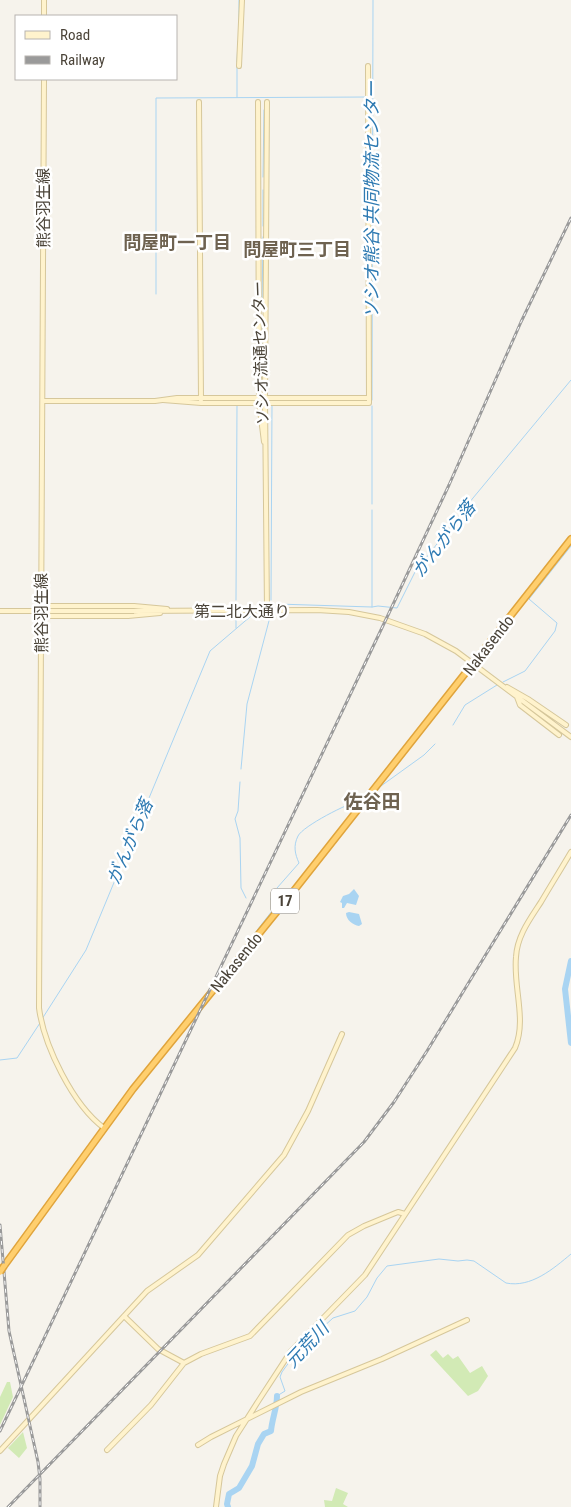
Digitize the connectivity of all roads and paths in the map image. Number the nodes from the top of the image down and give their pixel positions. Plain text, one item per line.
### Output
1 (44, 0) edge
2 (242, 0) edge
3 (44, 15) edge
4 (239, 66) dead end
5 (368, 66) dead end
6 (44, 80) edge
7 (199, 102) dead end
8 (258, 102) dead end
9 (267, 102) dead end
10 (369, 398) junction
11 (201, 400) junction
12 (259, 400) junction
13 (266, 400) junction
14 (43, 401) junction
15 (266, 454) junction
16 (571, 539) edge
17 (42, 606) junction
18 (0, 611) edge
19 (182, 611) junction
20 (204, 611) junction
21 (267, 611) junction
22 (42, 616) junction
23 (473, 663) junction
24 (498, 683) junction
25 (517, 697) junction
26 (566, 725) dead end
27 (559, 735) dead end
28 (571, 737) edge
29 (571, 852) edge
30 (342, 1034) dead end
31 (104, 1128) junction
32 (405, 1214) junction
33 (0, 1272) edge
34 (124, 1316) junction
35 (467, 1320) dead end
36 (184, 1363) junction
37 (248, 1418) junction
38 (198, 1445) dead end
39 (107, 1450) dead end
40 (0, 1451) edge
41 (216, 1507) edge

1 - 3 street
2 - 4 street
5 - 10 street
6 - 14 street, 熊谷羽生線
7 - 11 street
8 - 12 street, ソシオ流通センター
9 - 13 street
10 - 13 street
10 - 13 street
11 - 12 street
11 - 14 street
12 - 13 street
12 - 15 street, ソシオ流通センター
13 - 15 street
14 - 17 street, 熊谷羽生線
15 - 21 street
16 - 23 highway, Nakasendo / 17
17 - 20 street
17 - 22 street, 熊谷羽生線
18 - 19 street, 第二北大通り, bridge
19 - 20 street, 第二北大通り
19 - 22 street
20 - 21 street, 第二北大通り
21 - 23 street, 第二北大通り
22 - 31 street, 熊谷羽生線
23 - 24 street, 第二北大通り
23 - 31 highway, Nakasendo / 17
24 - 25 street
24 - 26 street
25 - 27 street
25 - 28 street
29 - 32 street
30 - 34 street
31 - 33 highway, Nakasendo / 17, bridge
32 - 36 street
32 - 37 street
34 - 36 street
34 - 40 street
35 - 37 street
36 - 39 street
37 - 38 street
37 - 41 street

